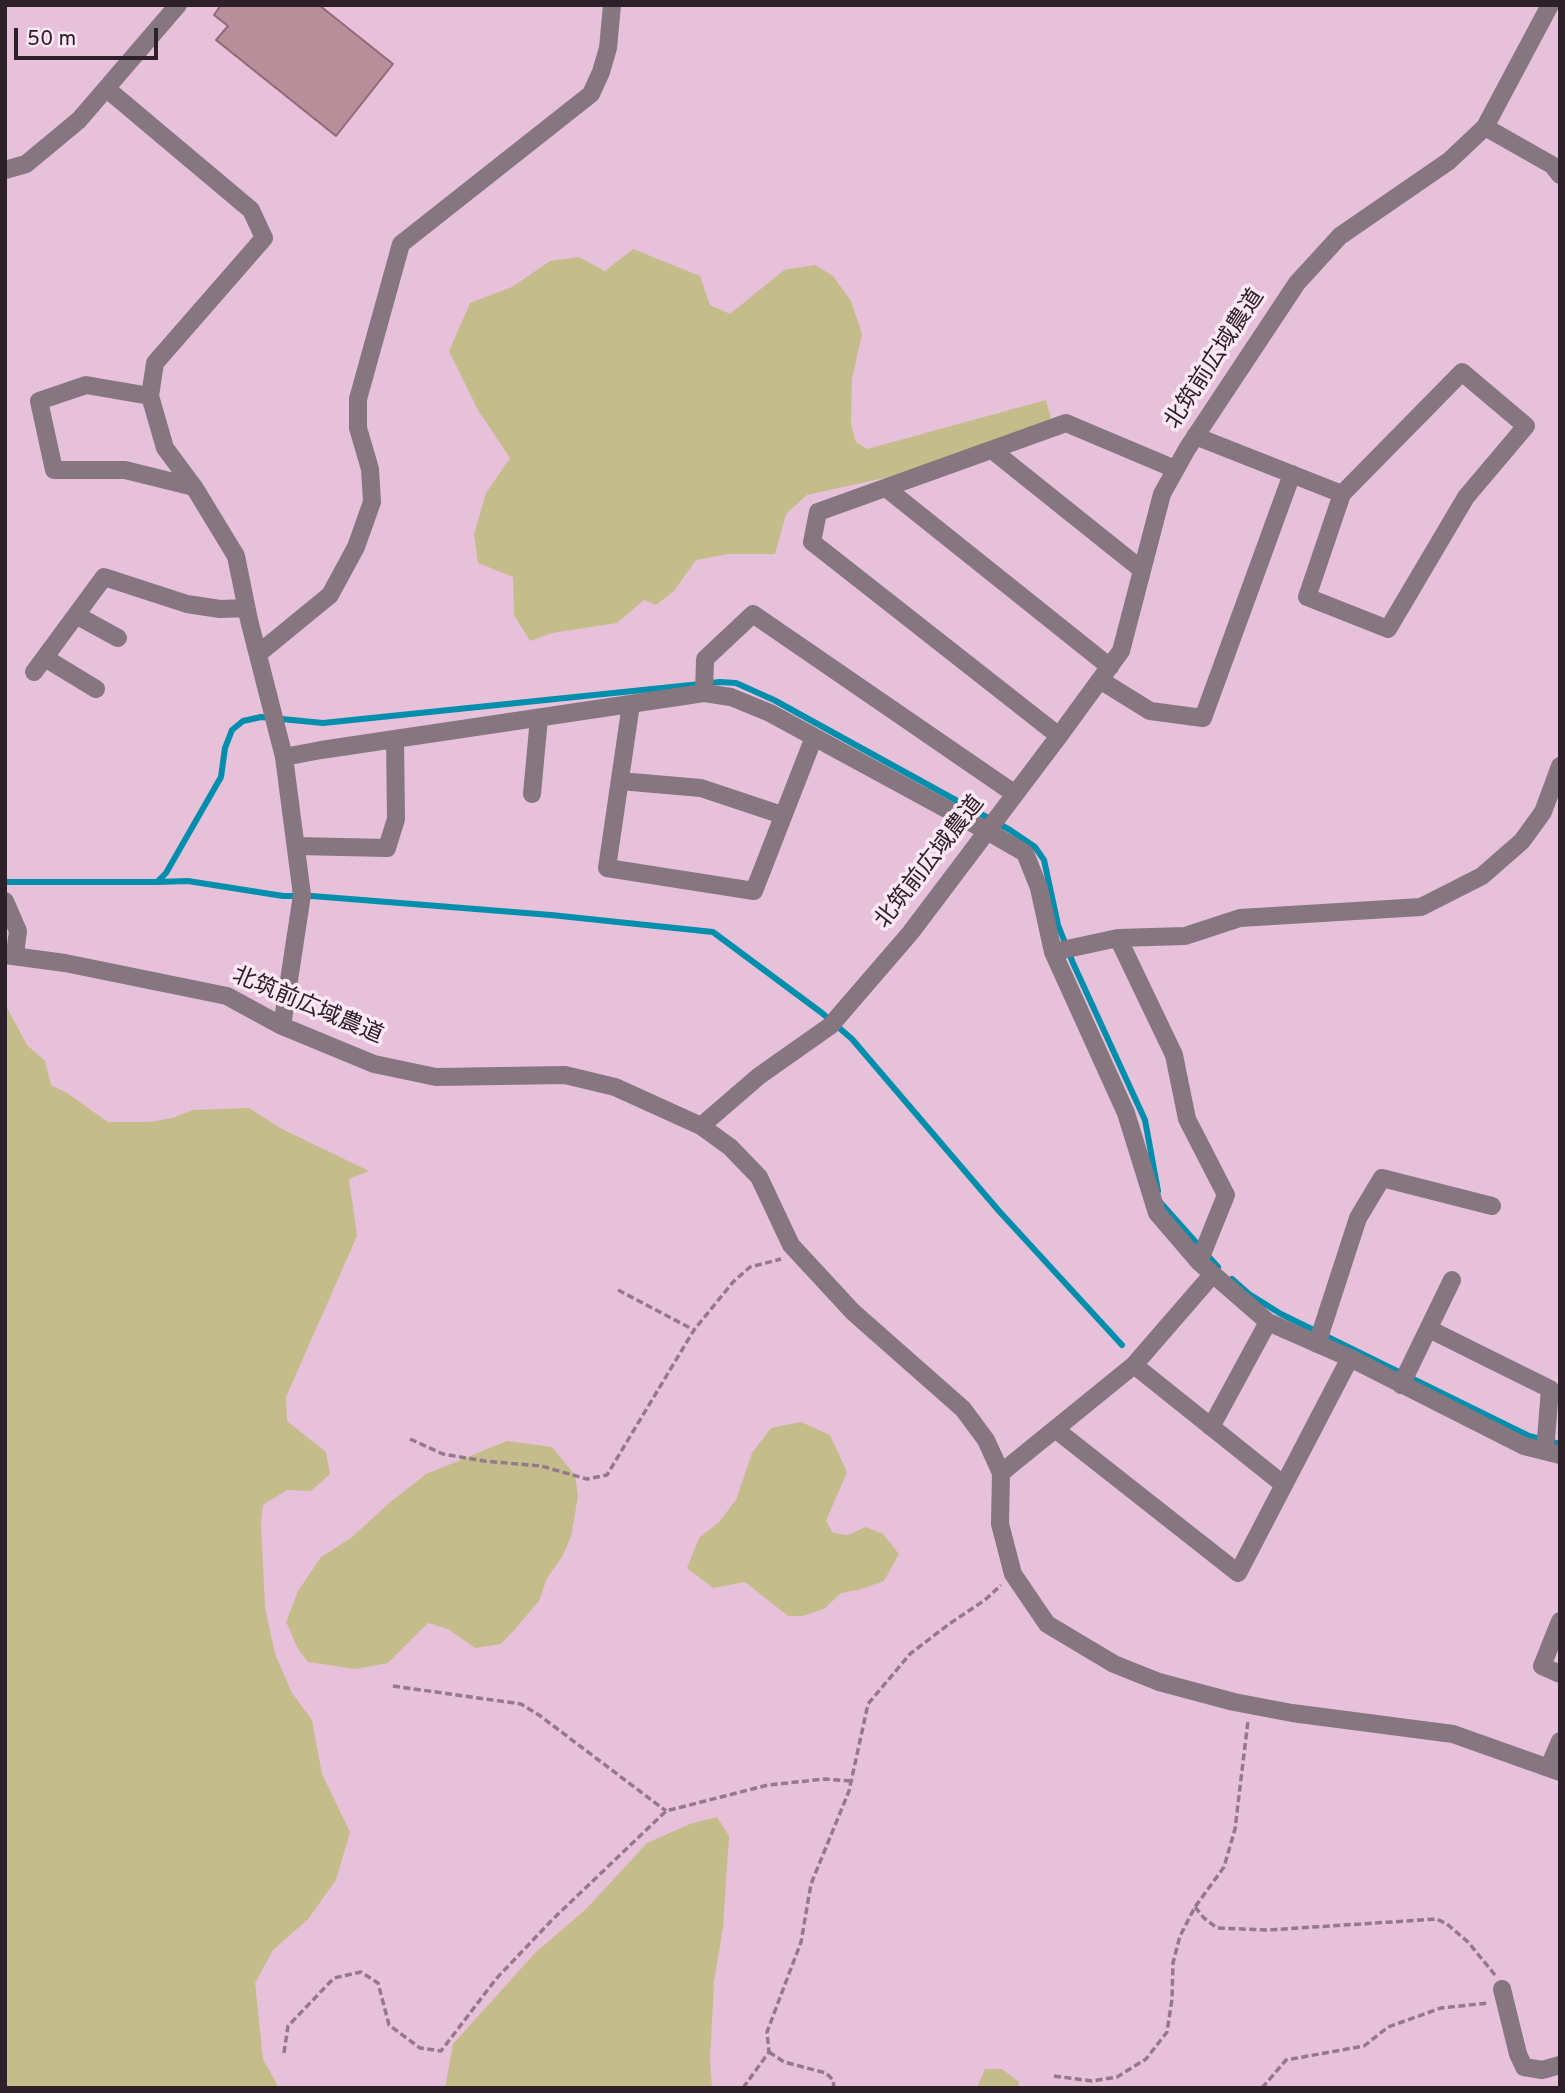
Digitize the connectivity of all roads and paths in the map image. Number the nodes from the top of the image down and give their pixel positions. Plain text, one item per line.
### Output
1 (178, 5) edge
2 (612, 5) edge
3 (1550, 5) edge
4 (107, 89) junction
5 (1485, 127) junction
6 (5, 170) edge
7 (1560, 175) edge
8 (150, 396) junction
9 (1195, 436) junction
10 (992, 450) junction
11 (1175, 469) junction
12 (1292, 474) junction
13 (194, 487) junction
14 (886, 488) junction
15 (1342, 494) junction
16 (1142, 570) junction
17 (246, 608) junction
18 (76, 615) junction
19 (118, 638) dead end
20 (258, 654) junction
21 (1105, 674) junction
22 (96, 689) dead end
23 (704, 693) junction
24 (631, 704) junction
25 (539, 718) junction
26 (1059, 736) junction
27 (814, 737) junction
28 (395, 739) junction
29 (284, 757) junction
30 (1560, 766) edge
31 (620, 781) junction
32 (532, 794) dead end
33 (1015, 794) junction
34 (782, 815) junction
35 (987, 831) junction
36 (296, 846) junction
37 (5, 901) edge
38 (1118, 938) junction
39 (1053, 952) junction
40 (10, 955) edge
41 (282, 1026) junction
42 (701, 1126) junction
43 (1492, 1206) dead end
44 (800, 1255) junction
45 (1199, 1262) junction
46 (1212, 1275) junction
47 (1452, 1280) dead end
48 (618, 1290) dead end
49 (1268, 1322) junction
50 (1429, 1329) junction
51 (694, 1330) junction
52 (1317, 1344) junction
53 (1350, 1358) junction
54 (1134, 1365) junction
55 (1401, 1385) junction
56 (1211, 1427) junction
57 (1055, 1429) junction
58 (410, 1439) dead end
59 (1552, 1453) edge
60 (1001, 1473) junction
61 (1284, 1485) junction
62 (1013, 1574) junction
63 (1560, 1621) edge
64 (1560, 1674) edge
65 (393, 1686) dead end
66 (1249, 1704) junction
67 (1560, 1741) edge
68 (1554, 1770) edge
69 (851, 1781) junction
70 (666, 1811) junction
71 (1195, 1906) junction
72 (1504, 1995) junction
73 (769, 2052) junction
74 (284, 2053) dead end
75 (1560, 2065) edge
76 (1054, 2076) dead end
77 (743, 2087) edge
78 (834, 2088) edge
79 (1262, 2088) edge

1 - 4 street
2 - 20 street
3 - 5 street, 北筑前広域農道
4 - 6 street
4 - 8 street
5 - 7 street
5 - 9 street, 北筑前広域農道
8 - 13 street
8 - 13 street
9 - 11 street, 北筑前広域農道
9 - 12 street
10 - 11 street
10 - 14 street
10 - 16 street
11 - 16 street, 北筑前広域農道
12 - 15 street
12 - 21 street
13 - 17 street
14 - 21 street
14 - 26 street
15 - 15 street
16 - 21 street, 北筑前広域農道
17 - 18 street
17 - 20 street
18 - 19 street
18 - 22 street
20 - 29 street
21 - 26 street, 北筑前広域農道
23 - 24 street
23 - 27 street
23 - 33 street
24 - 25 street
24 - 31 street
25 - 28 street
25 - 32 street
26 - 33 street, 北筑前広域農道
27 - 34 street
27 - 35 street
28 - 29 street
28 - 36 street
29 - 36 street
30 - 38 street
31 - 34 street
31 - 34 street
33 - 35 street, 北筑前広域農道
35 - 39 street
35 - 42 street, 北筑前広域農道
36 - 41 street
37 - 40 street
38 - 39 street
38 - 45 street
39 - 45 street
40 - 41 street, 北筑前広域農道
41 - 42 street, 北筑前広域農道
42 - 44 street
43 - 52 street
44 - 51 path
44 - 60 street
45 - 46 street
46 - 49 street
46 - 54 street
47 - 50 street
48 - 51 path
49 - 52 street
49 - 56 street
50 - 55 street
50 - 59 street
51 - 58 path
52 - 53 street
53 - 55 street
53 - 61 street
54 - 56 street
54 - 57 street
55 - 59 street
56 - 61 street
57 - 60 street
57 - 61 street
60 - 62 street
62 - 66 street
62 - 69 path
63 - 64 street
65 - 70 path
66 - 68 street
66 - 71 path
67 - 68 street
69 - 70 path
69 - 73 path
70 - 74 path
71 - 72 path
71 - 76 path
72 - 75 street
72 - 79 path
73 - 77 path
73 - 78 path

